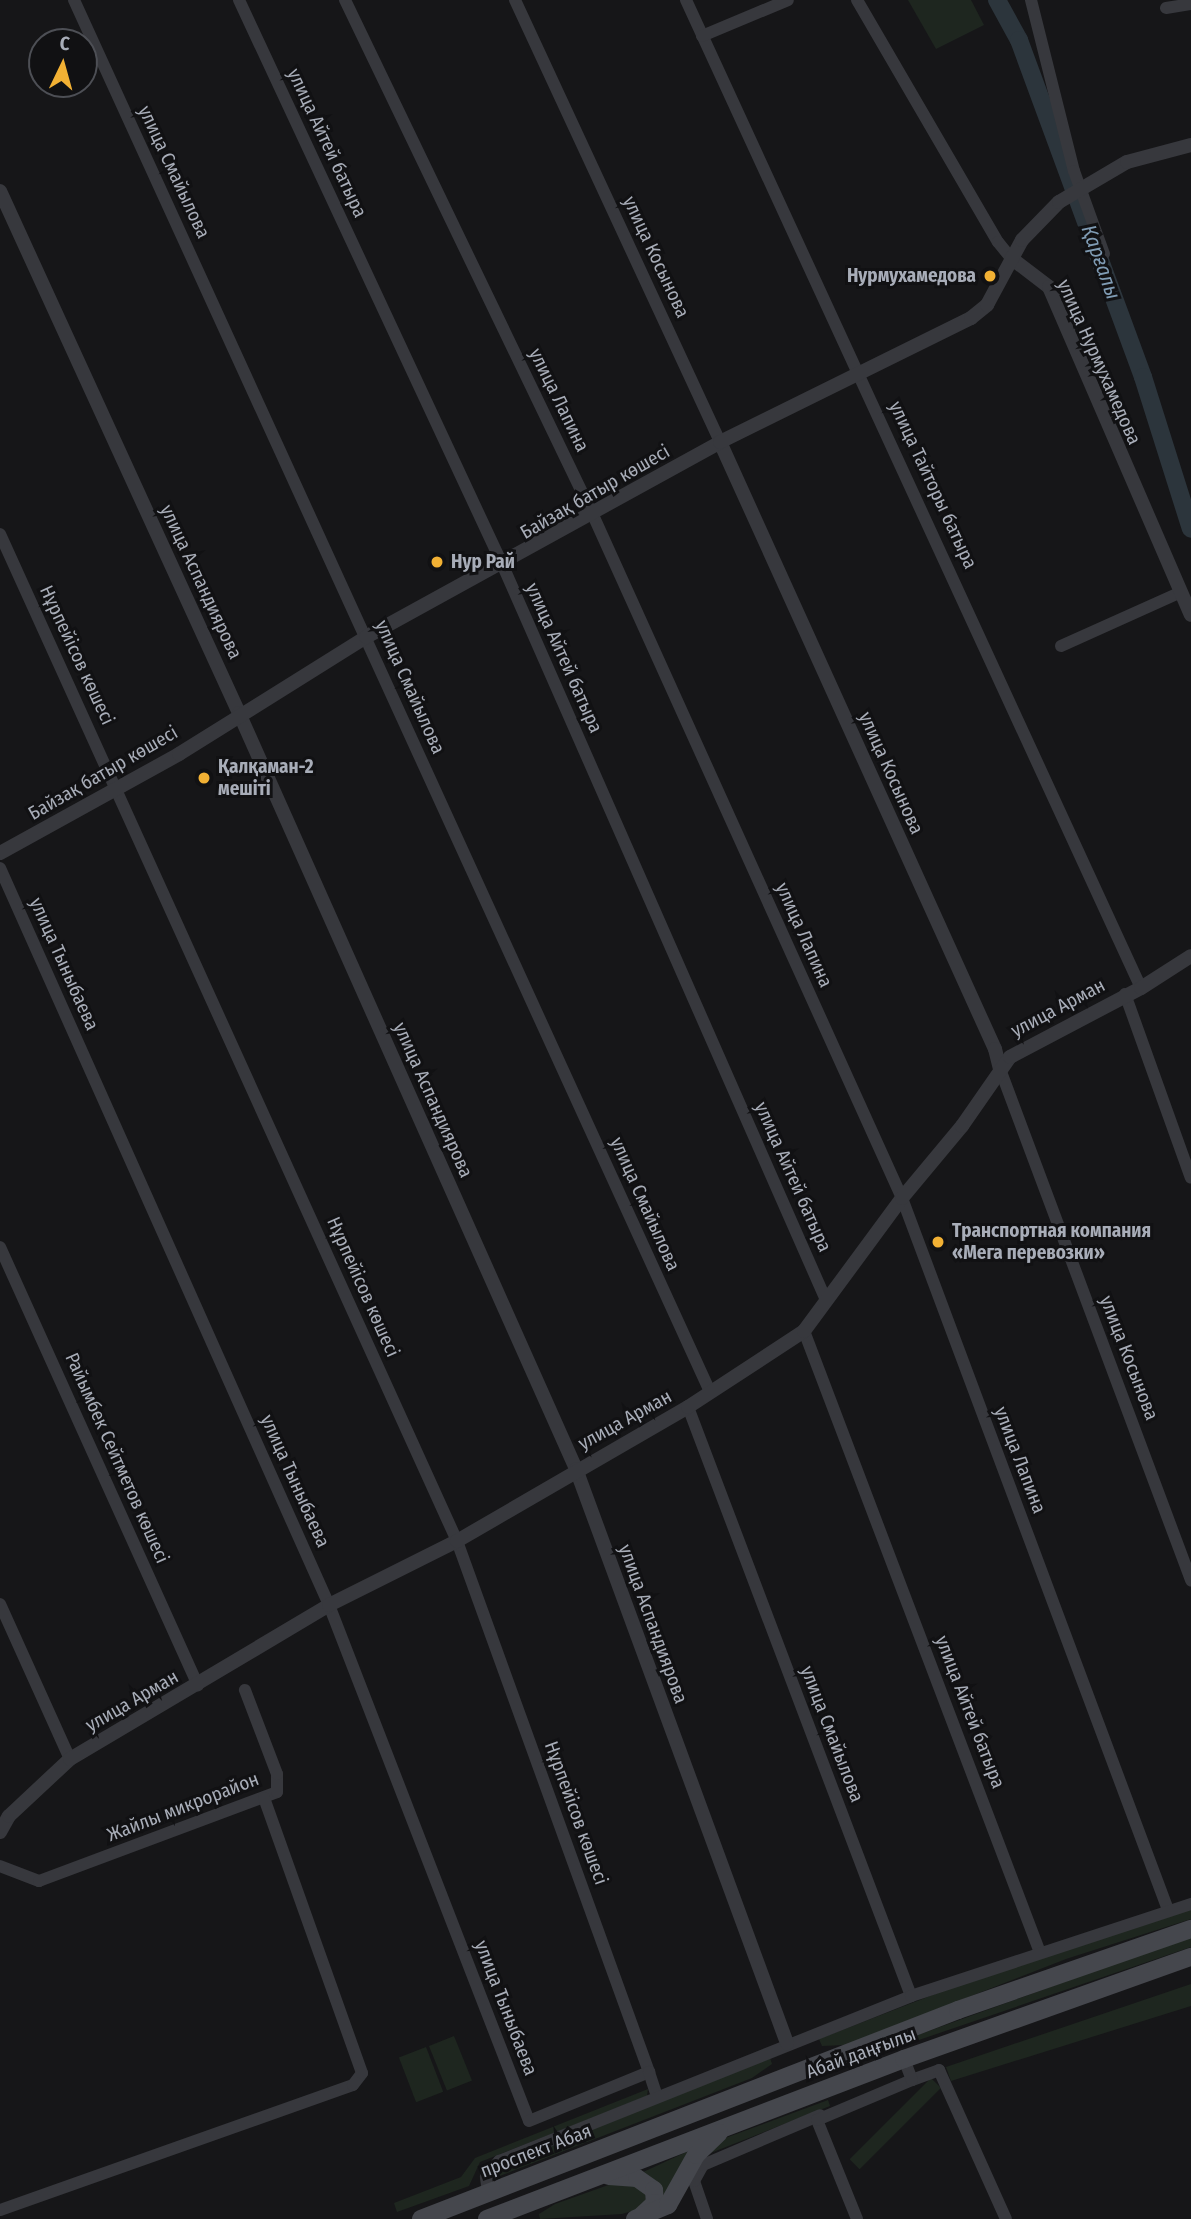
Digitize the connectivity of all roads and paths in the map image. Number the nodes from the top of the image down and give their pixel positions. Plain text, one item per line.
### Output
1 (74, 0) edge
2 (239, 0) edge
3 (345, 0) edge
4 (515, 0) edge
5 (685, 0) edge
6 (789, 0) edge
7 (857, 0) edge
8 (1031, 0) edge
9 (1191, 4) edge
10 (1166, 8) dead end
11 (702, 36) junction
12 (1191, 145) edge
13 (0, 191) edge
14 (1080, 192) junction
15 (1104, 254) dead end
16 (1011, 258) junction
17 (859, 371) junction
18 (720, 442) junction
19 (593, 515) junction
20 (0, 534) edge
21 (503, 566) junction
22 (1181, 592) junction
23 (1191, 615) edge
24 (366, 637) junction
25 (1060, 646) dead end
26 (239, 713) junction
27 (117, 789) junction
28 (0, 853) edge
29 (0, 868) edge
30 (1191, 956) edge
31 (1141, 988) junction
32 (1125, 994) junction
33 (1000, 1069) junction
34 (1191, 1178) edge
35 (902, 1198) junction
36 (0, 1247) edge
37 (825, 1300) junction
38 (804, 1331) junction
39 (710, 1392) junction
40 (688, 1407) junction
41 (576, 1469) junction
42 (457, 1541) junction
43 (1191, 1580) edge
44 (0, 1604) edge
45 (330, 1605) junction
46 (198, 1685) junction
47 (245, 1690) dead end
48 (70, 1759) junction
49 (264, 1798) junction
50 (0, 1832) edge
51 (0, 1866) edge
52 (1191, 1904) edge
53 (1168, 1910) junction
54 (1191, 1929) edge
55 (1039, 1950) junction
56 (1191, 1957) edge
57 (911, 1996) junction
58 (787, 2043) junction
59 (904, 2059) junction
60 (649, 2072) junction
61 (912, 2080) junction
62 (657, 2097) junction
63 (820, 2115) junction
64 (666, 2122) joint
65 (727, 2126) junction
66 (589, 2180) junction
67 (488, 2192) junction
68 (0, 2210) edge
69 (421, 2219) edge
70 (487, 2219) edge
71 (636, 2219) edge
72 (707, 2219) edge
73 (857, 2219) edge
74 (1006, 2219) edge

1 - 24 street, улица Смайылова
2 - 21 street, улица Айтей батыра
3 - 19 street, улица Лапина
4 - 18 street, улица Косынова
5 - 11 street, улица Тайторы батыра
6 - 11 street
7 - 16 street, улица Нурмухамедова
8 - 14 street
9 - 10 street
11 - 17 street, улица Тайторы батыра
12 - 14 street
13 - 26 street, улица Аспандиярова
14 - 15 street
14 - 16 street, Байзақ батыр көшесі
16 - 17 street, Байзақ батыр көшесі
16 - 22 street, улица Нурмухамедова
17 - 18 street, Байзақ батыр көшесі
17 - 31 street, улица Тайторы батыра
18 - 19 street, Байзақ батыр көшесі
18 - 33 street, улица Косынова
19 - 21 street, Байзақ батыр көшесі
19 - 35 street, улица Лапина
20 - 27 street, Нұрпейісов көшесі
21 - 24 street, Байзақ батыр көшесі
21 - 37 street, улица Айтей батыра
22 - 23 street, улица Нурмухамедова
22 - 25 street
24 - 26 street, Байзақ батыр көшесі
24 - 39 street, улица Смайылова
26 - 27 street, Байзақ батыр көшесі
26 - 41 street, улица Аспандиярова
27 - 28 street, Байзақ батыр көшесі
27 - 42 street, Нұрпейісов көшесі
29 - 45 street, улица Тыныбаева
30 - 31 street, улица Арман
31 - 32 street, улица Арман
32 - 33 street, улица Арман
32 - 34 street
33 - 35 street, улица Арман
33 - 43 street, улица Косынова
35 - 37 street, улица Арман
35 - 53 street, улица Лапина
36 - 46 street, Райымбек Сейтметов көшесі
37 - 38 street, улица Арман
38 - 39 street, улица Арман
38 - 55 street, улица Айтей батыра
39 - 40 street, улица Арман
40 - 41 street, улица Арман
40 - 57 street, улица Смайылова
41 - 42 street, улица Арман
41 - 58 street, улица Аспандиярова
42 - 45 street, улица Арман
42 - 60 street, Нұрпейісов көшесі
44 - 48 street
45 - 46 street, улица Арман
45 - 60 street, улица Тыныбаева
46 - 48 street, улица Арман
47 - 49 street, Жайлы микрорайон
48 - 50 street, улица Арман
49 - 51 street, Жайлы микрорайон
49 - 68 street
52 - 53 street
53 - 55 street
54 - 64 main road, Абай даңғылы
55 - 57 street
56 - 59 main road, Абай даңғылы
57 - 58 street
58 - 62 street
59 - 61 street
59 - 65 main road, Абай даңғылы
60 - 62 street, Нұрпейісов көшесі
61 - 63 street
61 - 74 street
62 - 67 street
63 - 72 street
63 - 73 street
64 - 67 main road, проспект Абая
65 - 66 main road, Абай даңғылы
65 - 71 main road
66 - 70 main road, Абай даңғылы
66 - 71 main road
67 - 69 main road, проспект Абая

